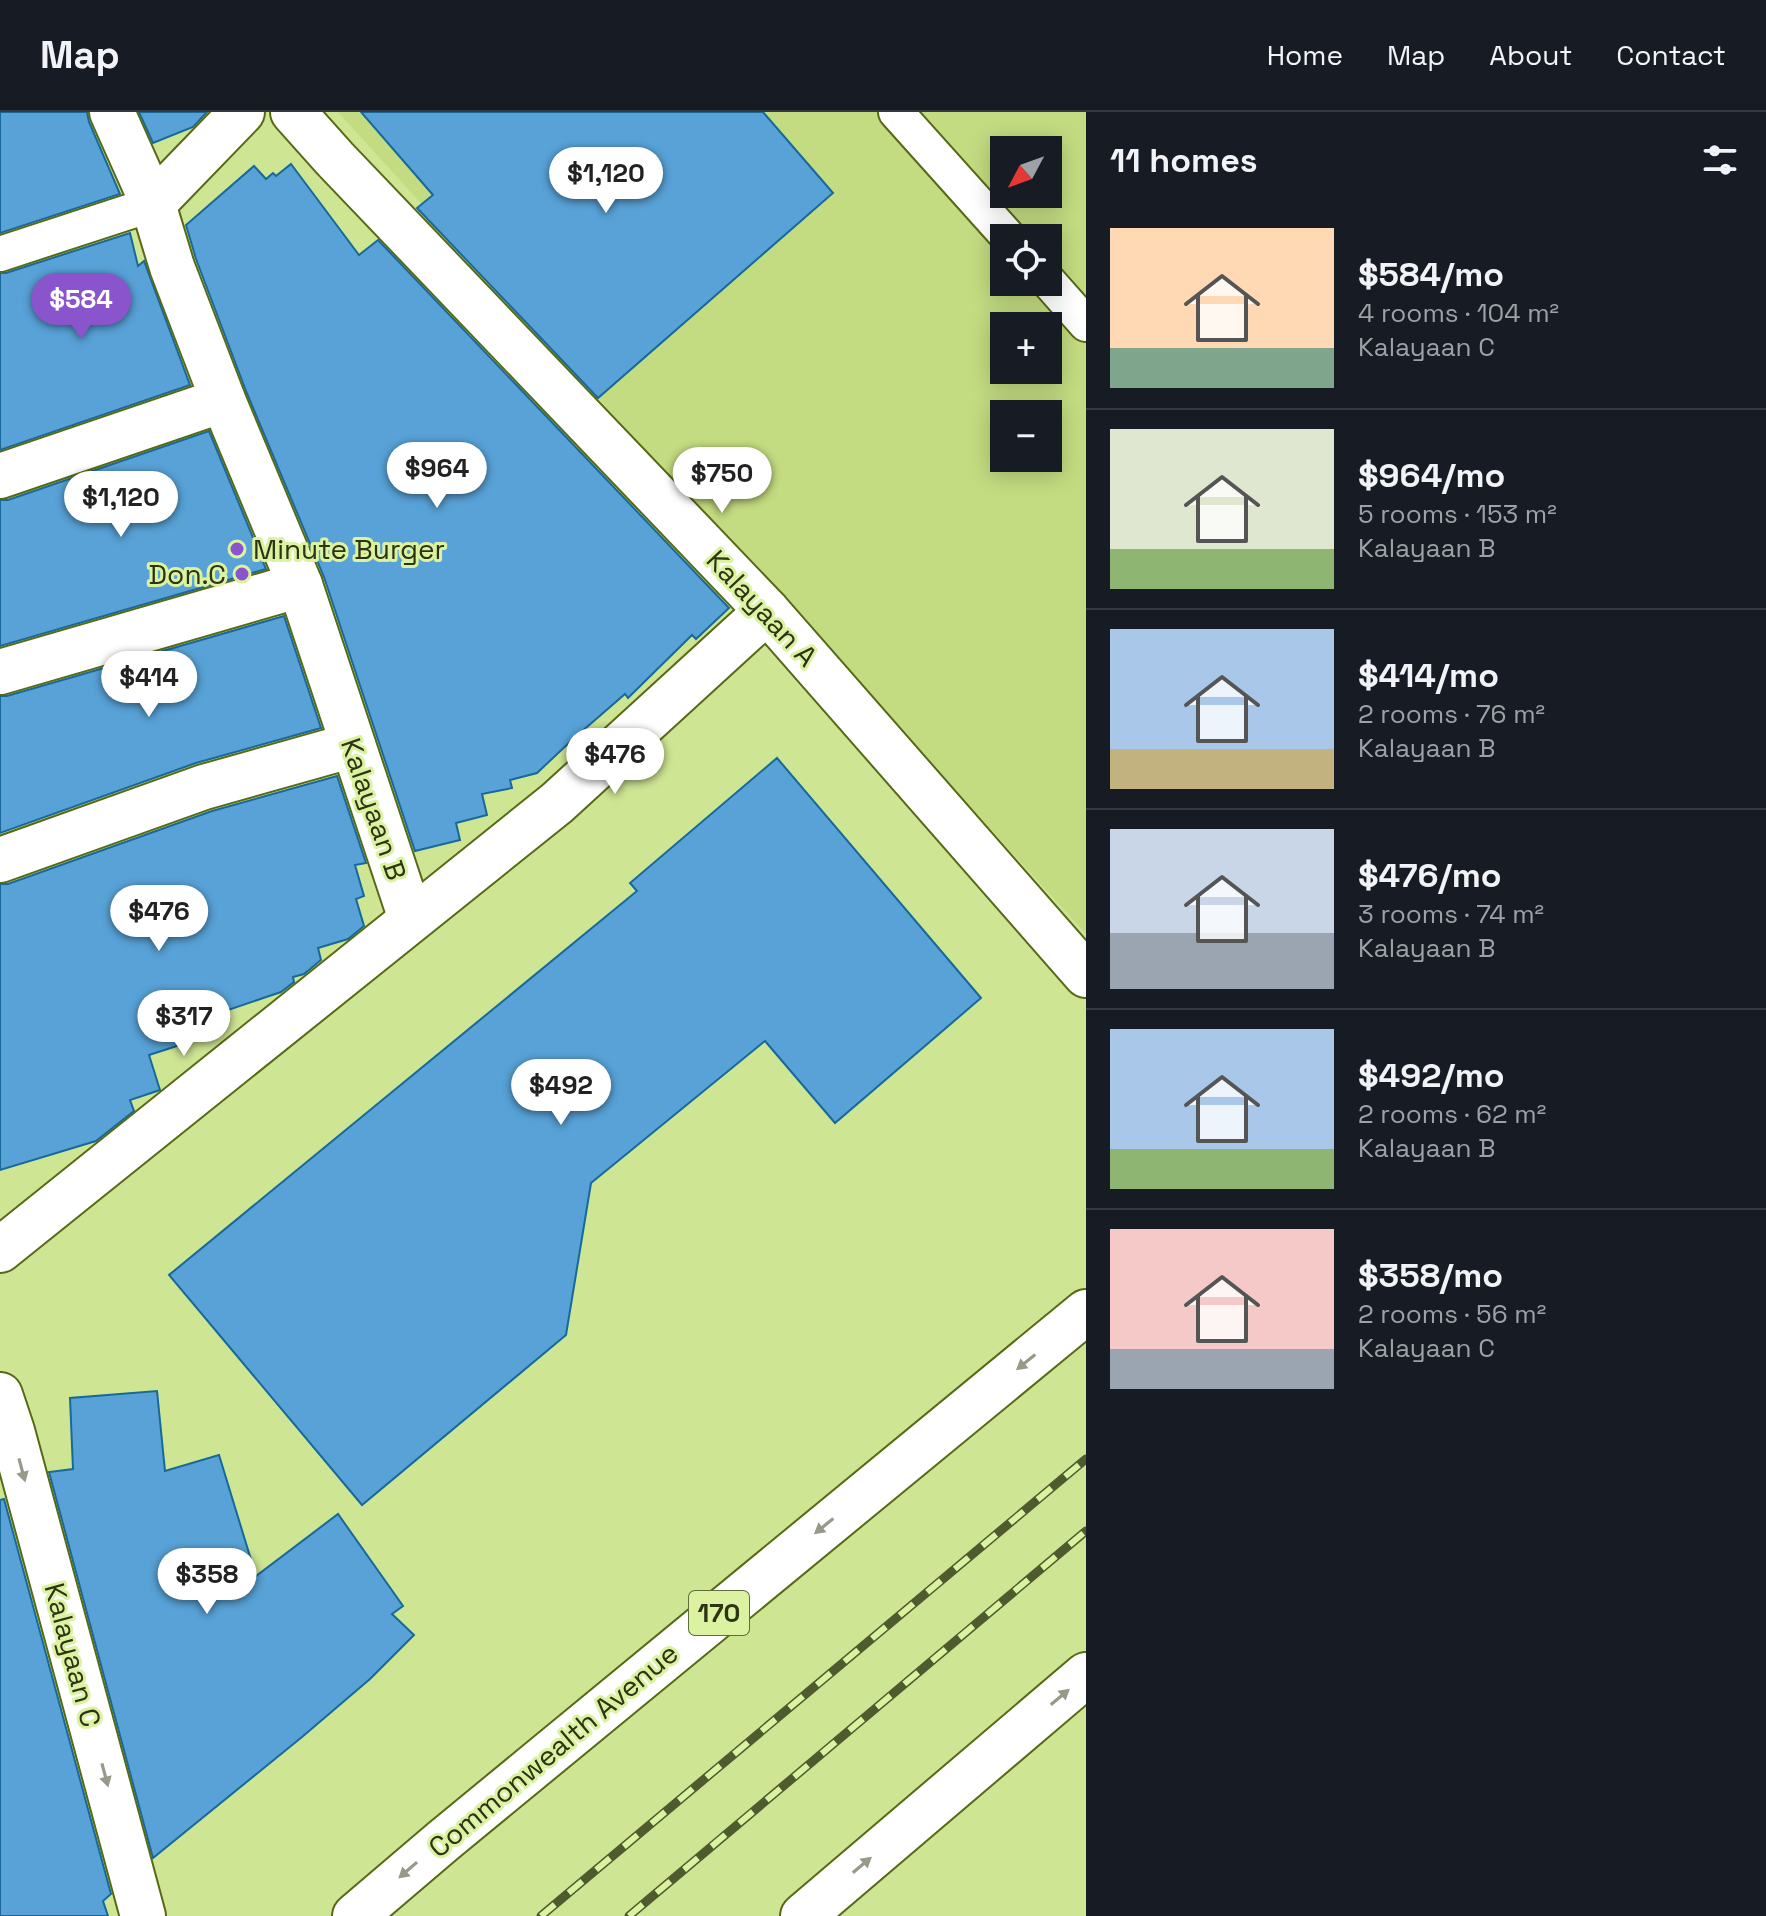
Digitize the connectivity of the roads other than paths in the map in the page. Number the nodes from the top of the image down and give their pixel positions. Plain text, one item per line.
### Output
1 (112, 112) edge
2 (242, 112) edge
3 (293, 112) edge
4 (896, 112) edge
5 (153, 204) junction
6 (996, 224) edge
7 (0, 254) edge
8 (1061, 296) edge
9 (1086, 324) edge
10 (223, 400) junction
11 (0, 476) edge
12 (300, 585) junction
13 (767, 611) junction
14 (0, 672) edge
15 (353, 745) junction
16 (0, 860) edge
17 (411, 919) junction
18 (1086, 975) edge
19 (0, 1250) edge
20 (1086, 1312) edge
21 (0, 1395) edge
22 (1086, 1675) edge
23 (143, 1916) edge
24 (355, 1916) edge
25 (803, 1916) edge

1 - 5 street, Kalayaan B
2 - 5 street
3 - 13 street, Kalayaan A
4 - 6 lane
5 - 7 lane
5 - 10 street, Kalayaan B
8 - 9 lane
10 - 11 street
10 - 12 street, Kalayaan B
12 - 14 street
12 - 15 street, Kalayaan B
13 - 17 street
13 - 18 street, Kalayaan A
15 - 16 street
15 - 17 street, Kalayaan B
17 - 19 street
20 -> 24 street, Commonwealth Avenue / 170
21 -> 23 street, Kalayaan C
25 -> 22 street

